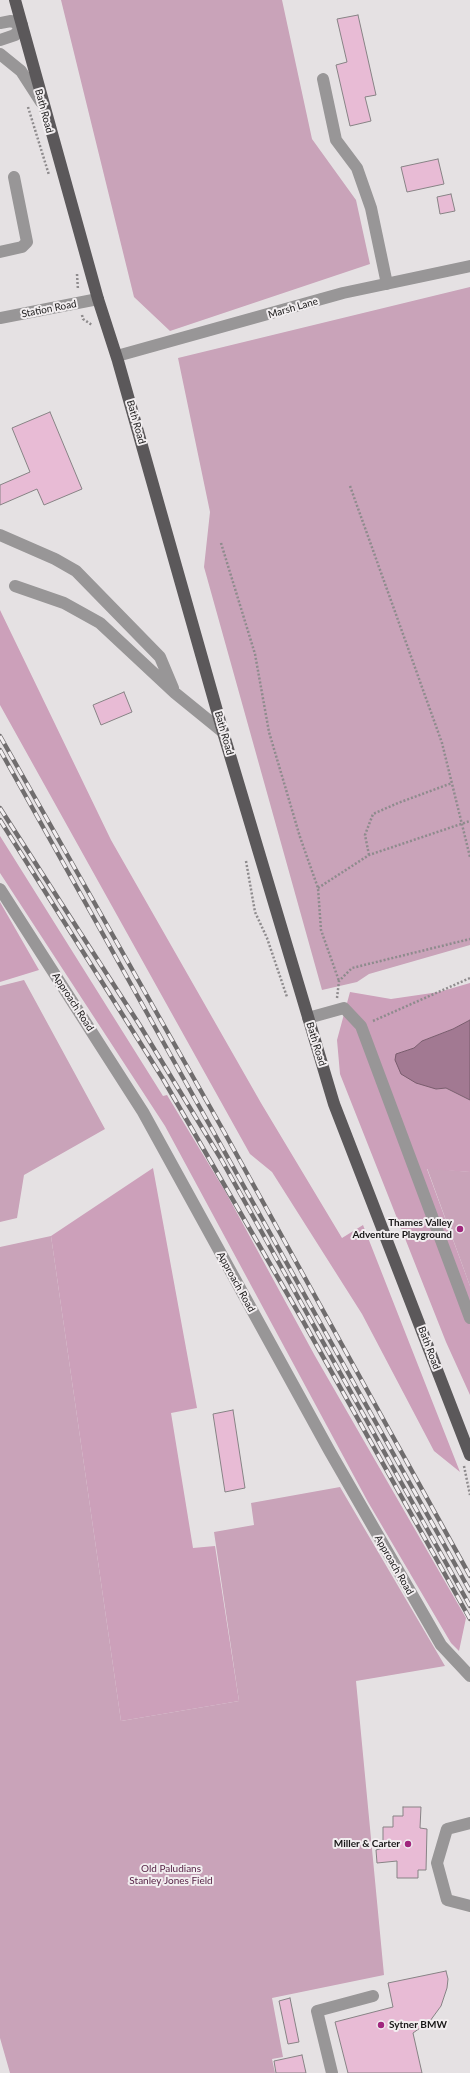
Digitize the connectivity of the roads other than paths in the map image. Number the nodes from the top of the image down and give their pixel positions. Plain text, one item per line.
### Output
1 (15, 0) edge
2 (0, 23) edge
3 (22, 25) junction
4 (0, 40) edge
5 (0, 54) edge
6 (323, 79) dead end
7 (42, 103) junction
8 (14, 177) dead end
9 (0, 252) edge
10 (470, 266) edge
11 (387, 284) junction
12 (98, 299) junction
13 (0, 318) edge
14 (117, 356) junction
15 (0, 535) edge
16 (16, 586) dead end
17 (175, 693) junction
18 (223, 732) junction
19 (0, 889) edge
20 (308, 1018) junction
21 (470, 1318) edge
22 (467, 1438) edge
23 (470, 1455) edge
24 (470, 1676) edge
25 (470, 1824) edge
26 (470, 1906) edge
27 (373, 1996) dead end
28 (332, 2073) edge

1 - 3 main road, Bath Road
2 - 3 street
3 - 4 street
3 - 7 main road, Bath Road
5 - 7 street
6 - 11 street
7 - 12 main road, Bath Road
8 - 9 street
10 - 11 street, Marsh Lane
11 - 14 street, Marsh Lane
12 - 13 street, Station Road
12 - 14 main road, Bath Road
14 - 18 main road, Bath Road
15 - 17 street
16 - 17 street
17 - 18 street
18 - 20 main road, Bath Road
19 - 24 street, Approach Road
20 - 21 street
20 - 22 main road, Bath Road
22 - 23 main road, Bath Road
25 - 26 street
27 - 28 street

